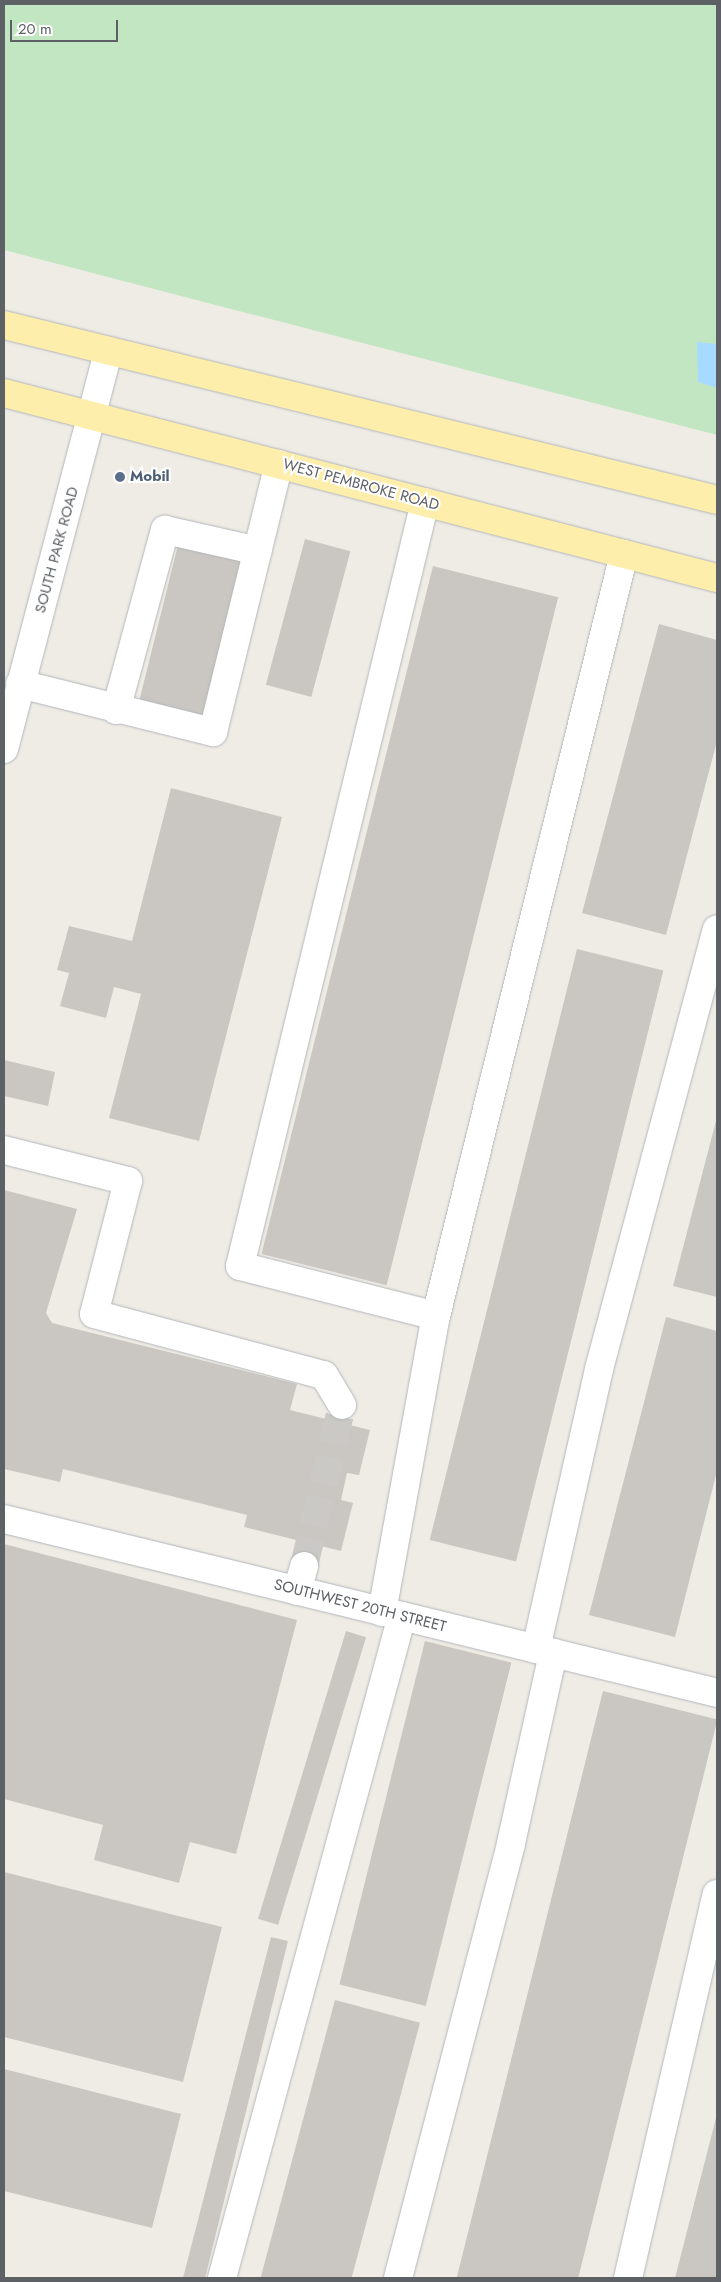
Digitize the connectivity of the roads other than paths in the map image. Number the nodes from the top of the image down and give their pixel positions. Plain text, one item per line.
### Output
1 (4, 325) edge
2 (108, 352) junction
3 (4, 393) edge
4 (94, 416) junction
5 (278, 464) junction
6 (717, 500) edge
7 (425, 502) junction
8 (258, 551) junction
9 (624, 554) junction
10 (717, 578) edge
11 (20, 684) junction
12 (116, 710) junction
13 (8, 714) edge
14 (4, 749) edge
15 (717, 930) edge
16 (4, 1150) edge
17 (436, 1316) junction
18 (342, 1405) tunnel mouth
19 (4, 1519) edge
20 (392, 1614) junction
21 (545, 1651) junction
22 (717, 1693) edge
23 (717, 1894) edge
24 (222, 2278) edge
25 (398, 2278) edge
26 (628, 2278) edge

1 - 2 main road
2 - 4 street, SOUTH PARK ROAD
2 - 6 main road
3 - 4 main road, WEST PEMBROKE ROAD
4 - 5 main road, WEST PEMBROKE ROAD
4 - 11 street, SOUTH PARK ROAD
5 - 7 main road, WEST PEMBROKE ROAD
5 - 8 street
7 - 9 main road, WEST PEMBROKE ROAD
7 - 17 street
8 - 12 street
8 - 12 street
9 - 10 main road, WEST PEMBROKE ROAD
9 - 17 street
11 - 12 street
11 - 13 street, SOUTH PARK ROAD
13 - 14 street, SOUTH PARK ROAD
15 - 21 street
16 - 18 street
17 - 20 street
19 - 20 street, SOUTHWEST 20TH STREET
20 - 21 street, SOUTHWEST 20TH STREET
20 - 24 street
21 - 22 street, SOUTHWEST 20TH STREET
21 - 25 street
23 - 26 street

